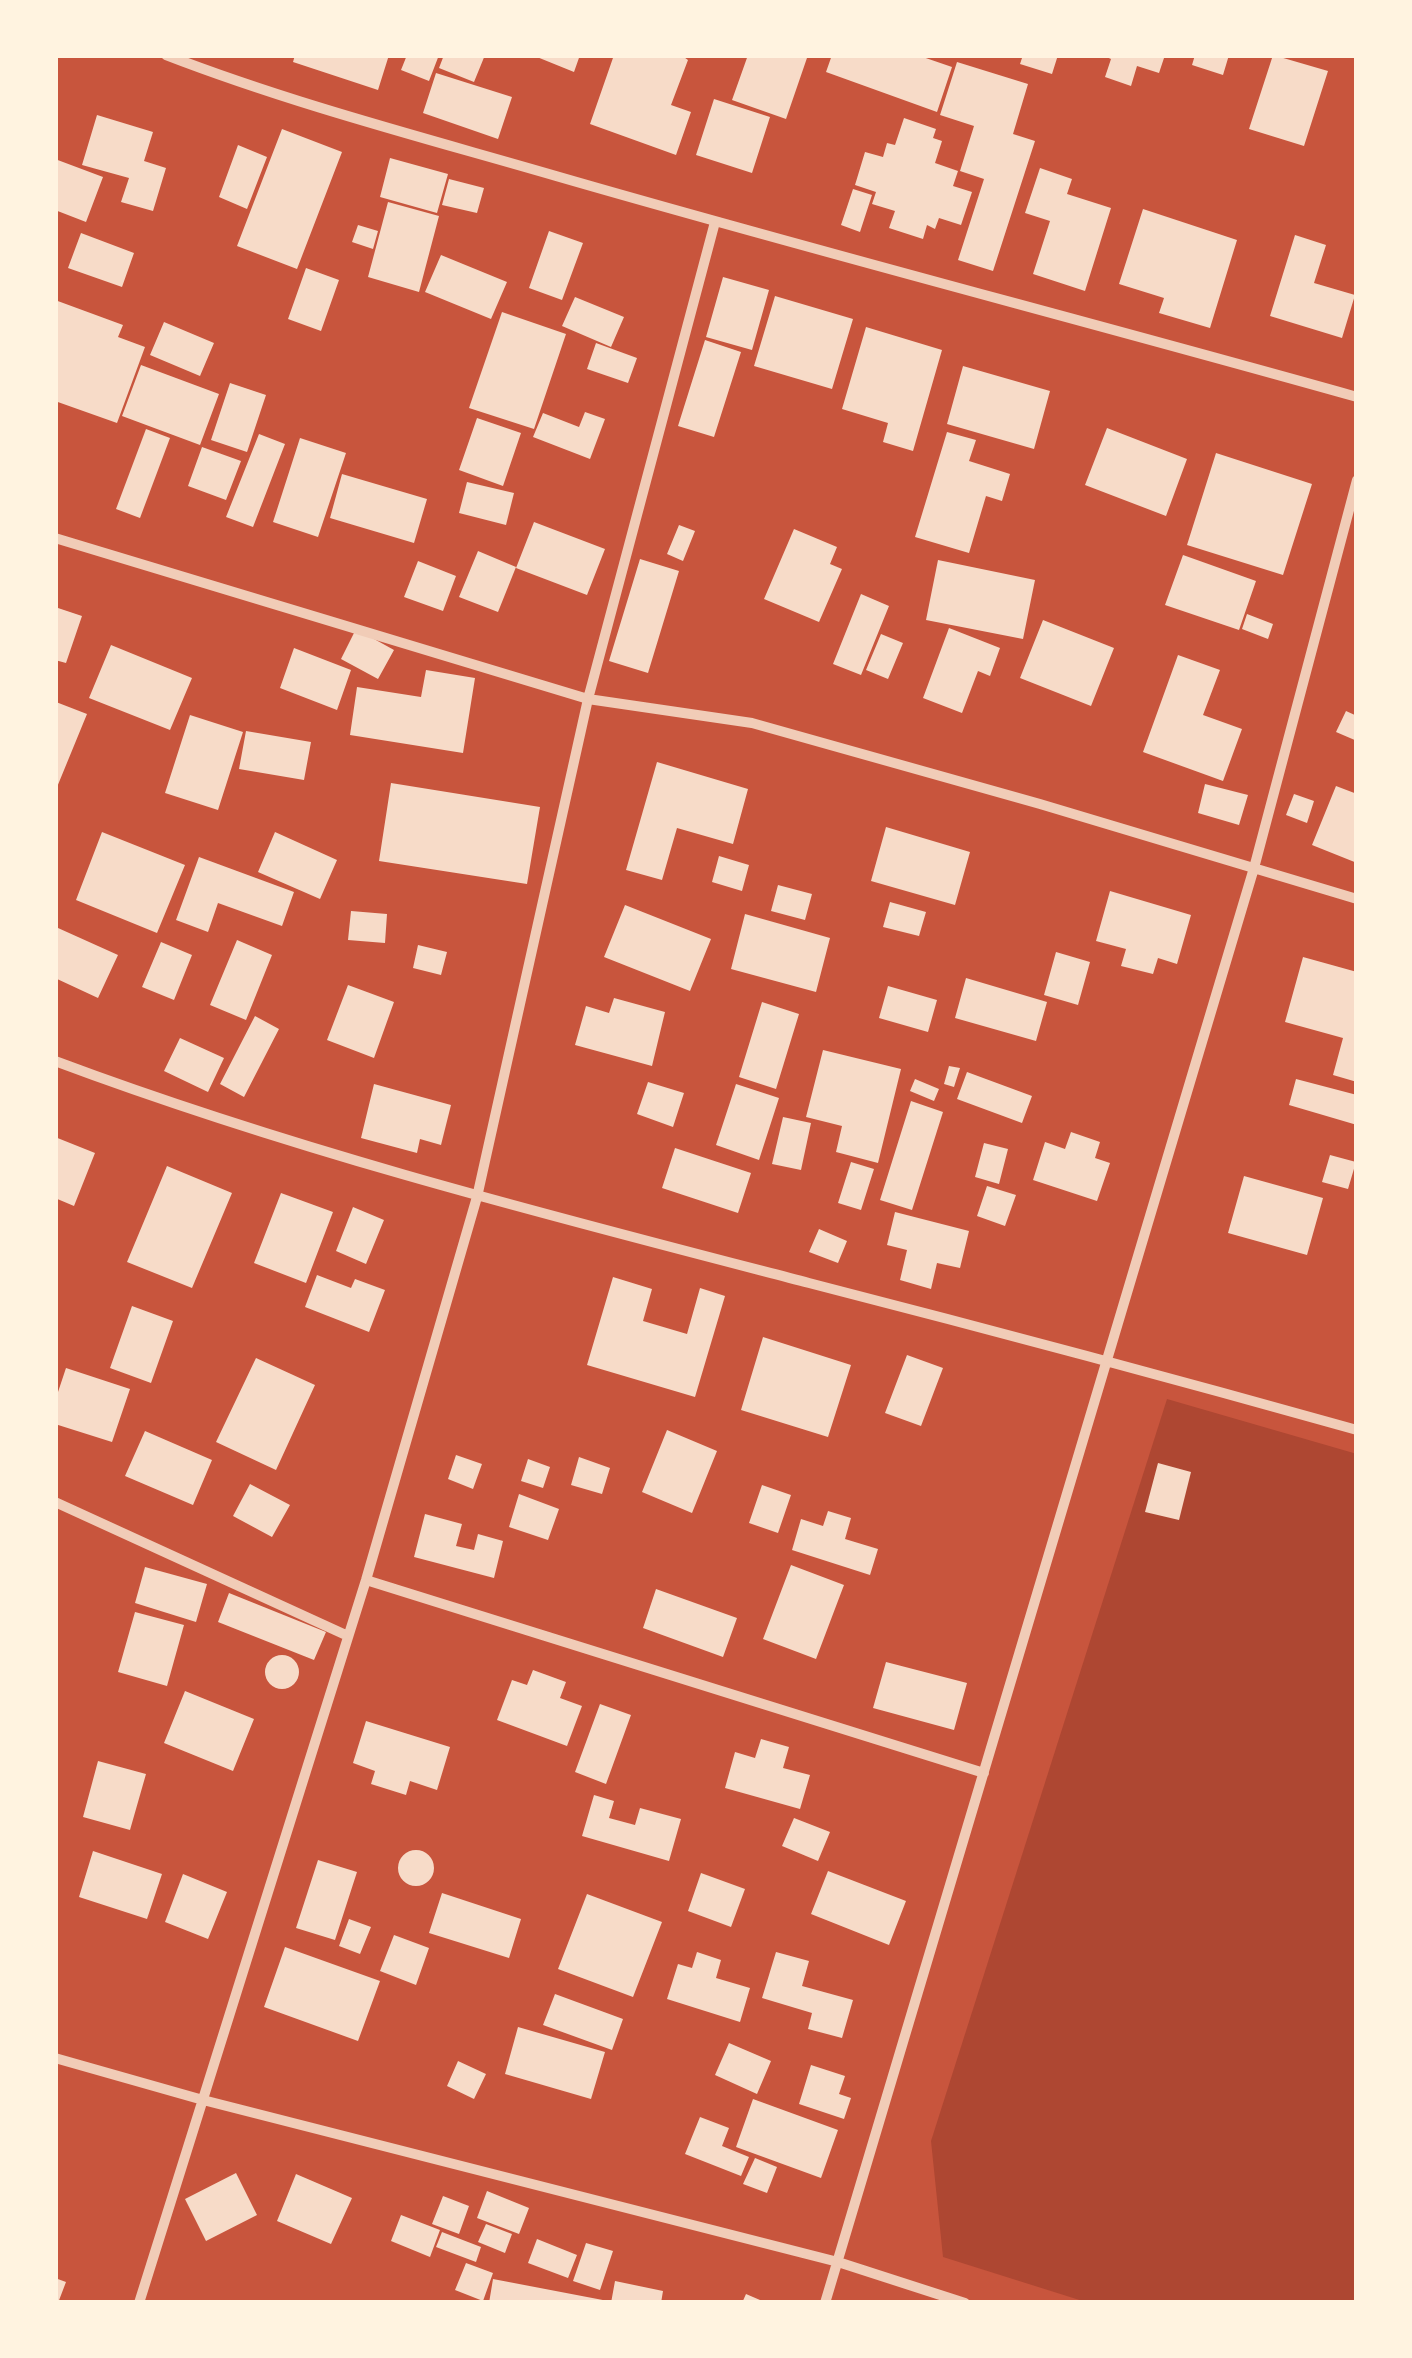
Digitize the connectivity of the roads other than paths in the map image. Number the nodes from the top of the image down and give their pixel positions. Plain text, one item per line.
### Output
1 (166, 55) edge
2 (715, 222) junction
3 (1357, 397) edge
4 (1357, 480) edge
5 (55, 538) edge
6 (588, 698) junction
7 (1254, 868) junction
8 (1357, 899) edge
9 (55, 1061) edge
10 (477, 1198) junction
11 (1107, 1360) junction
12 (1357, 1430) edge
13 (55, 1502) edge
14 (366, 1580) junction
15 (348, 1636) junction
16 (984, 1774) junction
17 (55, 2058) edge
18 (203, 2100) junction
19 (838, 2262) junction
20 (139, 2303) edge
21 (825, 2303) edge
22 (964, 2303) edge

1 - 2 street
2 - 3 street
2 - 6 street
4 - 7 street
5 - 6 street
6 - 7 street
6 - 10 street
7 - 8 street
7 - 11 street
9 - 10 street
10 - 11 street
10 - 14 street
11 - 12 street
11 - 16 street
13 - 15 street
14 - 15 street
14 - 16 street
15 - 18 street
16 - 19 street
17 - 18 street
18 - 19 street
18 - 20 street
19 - 21 street
19 - 22 street

